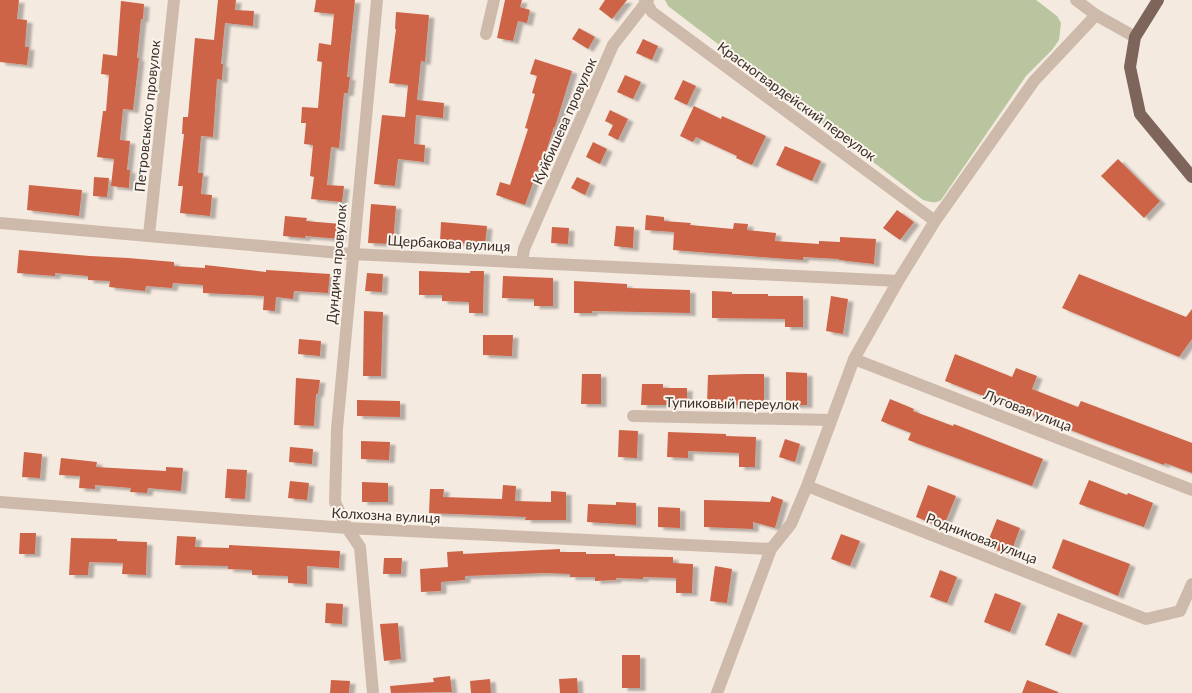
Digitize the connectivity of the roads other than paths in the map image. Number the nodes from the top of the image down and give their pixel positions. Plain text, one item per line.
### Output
1 (174, 0) edge
2 (377, 0) edge
3 (494, 0) edge
4 (1076, 0) edge
5 (1158, 0) edge
6 (646, 1) edge
7 (1096, 15) junction
8 (486, 34) dead end
9 (1135, 37) junction
10 (1192, 177) edge
11 (935, 222) junction
12 (0, 223) edge
13 (149, 235) junction
14 (352, 254) junction
15 (522, 262) junction
16 (898, 281) junction
17 (854, 359) junction
18 (633, 416) dead end
19 (831, 420) junction
20 (807, 486) junction
21 (1192, 490) edge
22 (0, 502) edge
23 (347, 528) junction
24 (771, 549) junction
25 (1192, 584) edge
26 (373, 693) edge
27 (717, 693) edge

1 - 13 street, Петровського провулок
2 - 14 street, Дундича провулок
3 - 8 street
4 - 7 street
5 - 9 main road
6 - 11 street, Красногвардейский переулок
6 - 15 street, Куйбишева провулок
7 - 9 street
7 - 11 street
9 - 10 main road
11 - 16 street
12 - 13 street, Щербакова вулиця
13 - 14 street, Щербакова вулиця
14 - 15 street, Щербакова вулиця
14 - 23 street, Дундича провулок
15 - 16 street, Щербакова вулиця
16 - 17 street
17 - 19 street
17 - 21 street, Луговая улица
18 - 19 street, Тупиковый переулок
19 - 20 street
20 - 24 street
20 - 25 street, Родниковая улица
22 - 23 street, Колхозна вулиця
23 - 24 street, Колхозна вулиця
23 - 26 street, Дундича провулок
24 - 27 street

